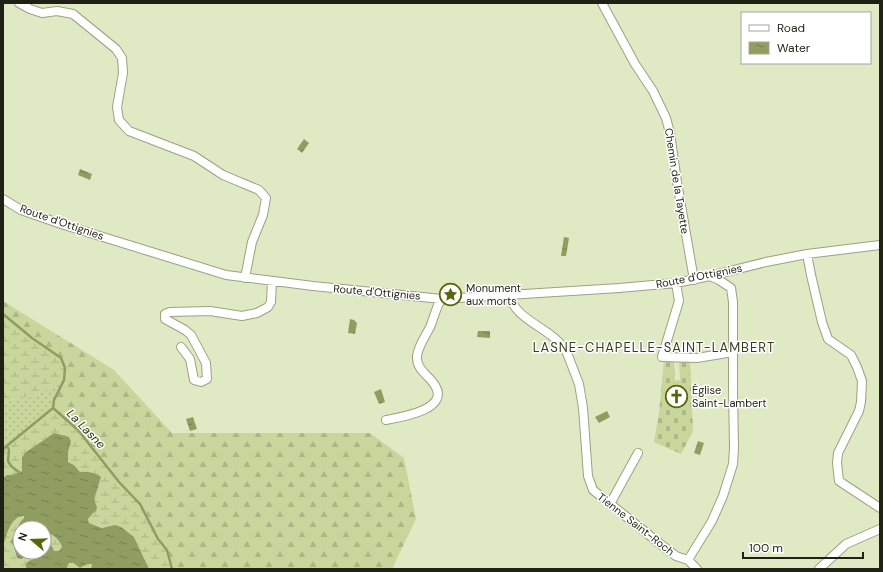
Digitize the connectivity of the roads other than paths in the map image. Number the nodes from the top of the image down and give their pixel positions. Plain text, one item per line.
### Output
1 (19, 3) edge
2 (602, 3) edge
3 (3, 199) edge
4 (880, 245) edge
5 (807, 254) junction
6 (730, 271) junction
7 (710, 276) junction
8 (246, 278) junction
9 (694, 280) junction
10 (272, 281) junction
11 (676, 283) junction
12 (731, 288) junction
13 (509, 296) junction
14 (442, 299) junction
15 (181, 347) dead end
16 (733, 352) junction
17 (386, 420) dead end
18 (638, 453) dead end
19 (610, 504) junction
20 (880, 508) edge
21 (880, 530) edge
22 (688, 560) junction
23 (697, 569) edge
24 (819, 569) edge

1 - 8 street
2 - 9 street, Chemin de la Tayette
3 - 8 street, Route d'Ottignies
4 - 5 street, Route d'Ottignies
5 - 6 street, Route d'Ottignies
5 - 20 street
6 - 7 street, Route d'Ottignies
6 - 12 street
7 - 9 street, Route d'Ottignies
7 - 12 street
8 - 10 street, Route d'Ottignies
9 - 11 street, Route d'Ottignies
10 - 14 street, Route d'Ottignies
10 - 15 street
11 - 13 street, Route d'Ottignies
11 - 16 street
12 - 16 street
13 - 14 street, Route d'Ottignies
13 - 19 street, Tienne Saint-Roch
14 - 17 street
16 - 22 street
18 - 19 street
19 - 22 street, Tienne Saint-Roch
21 - 24 street
22 - 23 street

